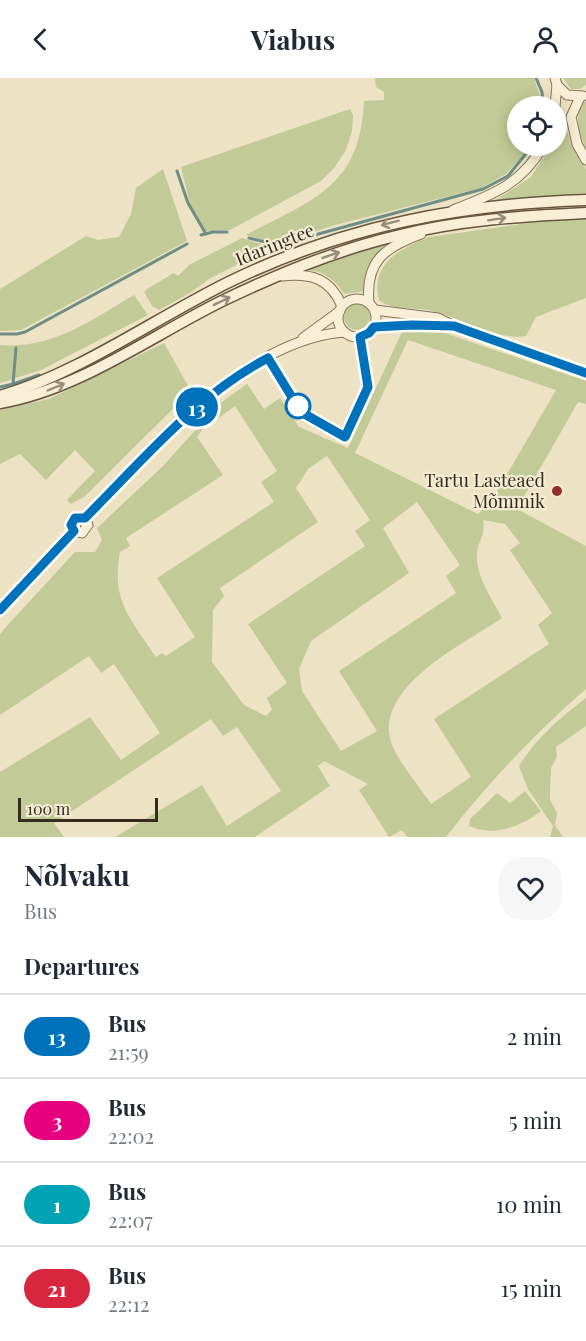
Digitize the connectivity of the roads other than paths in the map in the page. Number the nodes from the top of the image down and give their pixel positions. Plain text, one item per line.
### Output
1 (556, 82) edge
2 (583, 96) edge
3 (537, 156) edge
4 (586, 160) edge
5 (586, 200) edge
6 (447, 212) junction
7 (586, 213) edge
8 (439, 228) junction
9 (276, 277) junction
10 (372, 307) junction
11 (341, 309) junction
12 (454, 326) junction
13 (374, 327) junction
14 (344, 332) junction
15 (299, 342) junction
16 (586, 373) edge
17 (0, 396) edge
18 (0, 403) edge
19 (0, 610) edge

1 - 2 street
2 - 4 street
3 - 6 street
5 - 6 main road, Idaringtee
6 -> 17 main road, Idaringtee
8 -> 7 main road, Idaringtee
9 -> 8 main road, Idaringtee
8 - 10 street
9 - 11 street
18 -> 9 main road, Idaringtee
10 - 11 street
10 - 12 street
10 - 13 street
11 - 14 street
11 - 15 street
12 - 13 street
12 - 16 street
13 - 14 street
14 - 15 street
15 - 19 street

